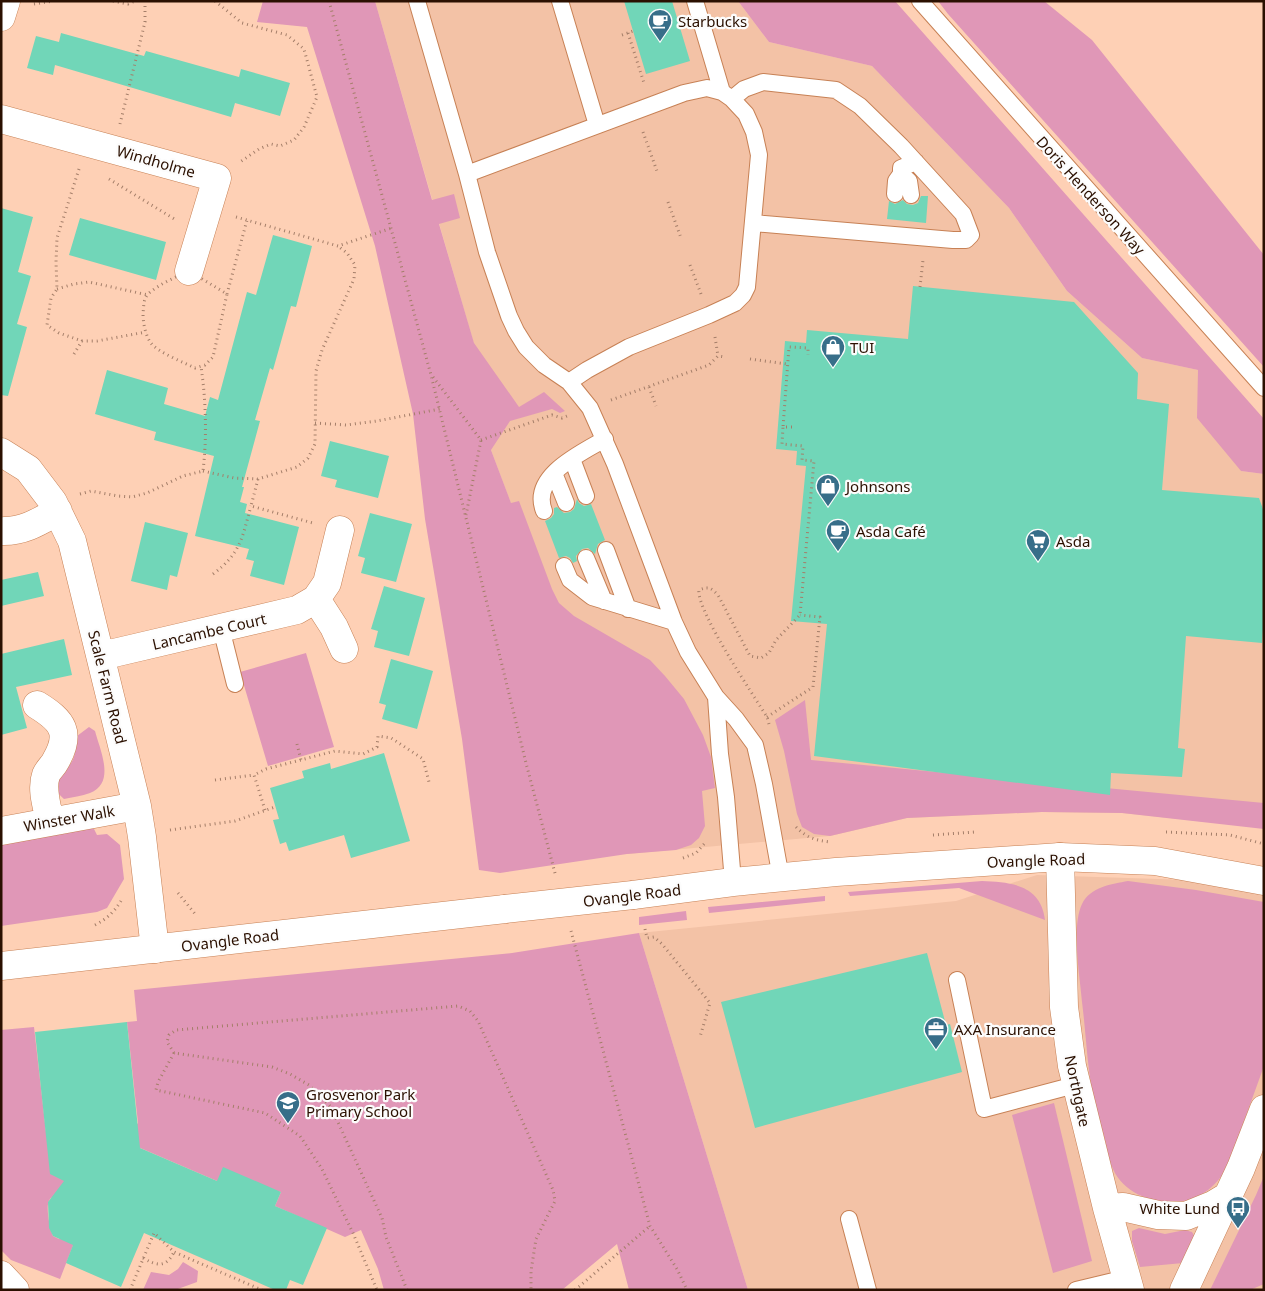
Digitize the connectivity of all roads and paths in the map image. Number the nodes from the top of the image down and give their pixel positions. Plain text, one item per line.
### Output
1 (6, 1) edge
2 (113, 1) edge
3 (135, 1) edge
4 (145, 1) edge
5 (215, 1) edge
6 (329, 1) edge
7 (417, 1) edge
8 (560, 1) edge
9 (695, 1) edge
10 (920, 1) edge
11 (1, 18) edge
12 (633, 31) dead end
13 (628, 33) junction
14 (622, 35) dead end
15 (645, 86) dead end
16 (727, 95) junction
17 (1, 119) edge
18 (597, 126) junction
19 (641, 127) dead end
20 (88, 142) junction
21 (113, 149) junction
22 (906, 168) junction
23 (467, 174) junction
24 (658, 174) dead end
25 (104, 177) dead end
26 (217, 178) junction
27 (903, 194) dead end
28 (668, 202) dead end
29 (209, 208) junction
30 (247, 220) junction
31 (754, 223) junction
32 (392, 228) junction
33 (200, 235) junction
34 (682, 238) dead end
35 (338, 246) junction
36 (924, 251) dead end
37 (690, 264) dead end
38 (189, 271) junction
39 (920, 287) dead end
40 (57, 289) junction
41 (226, 294) junction
42 (148, 295) junction
43 (704, 300) dead end
44 (714, 331) dead end
45 (146, 332) junction
46 (82, 341) junction
47 (74, 354) dead end
48 (808, 354) dead end
49 (718, 356) junction
50 (725, 357) dead end
51 (750, 360) dead end
52 (787, 364) junction
53 (201, 366) junction
54 (431, 375) junction
55 (570, 382) junction
56 (649, 387) junction
57 (1264, 388) edge
58 (614, 400) dead end
59 (656, 406) dead end
60 (440, 409) junction
61 (569, 415) dead end
62 (315, 423) junction
63 (783, 427) junction
64 (792, 427) dead end
65 (605, 439) junction
66 (481, 440) junction
67 (1, 452) edge
68 (572, 459) junction
69 (203, 471) junction
70 (554, 473) junction
71 (258, 479) junction
72 (586, 496) dead end
73 (566, 504) dead end
74 (55, 506) junction
75 (250, 506) junction
76 (544, 512) dead end
77 (465, 518) junction
78 (340, 530) joint
79 (4, 532) dead end
80 (606, 550) dead end
81 (586, 558) dead end
82 (564, 566) dead end
83 (213, 574) dead end
84 (316, 600) junction
85 (604, 601) junction
86 (628, 609) junction
87 (800, 615) junction
88 (674, 622) junction
89 (222, 628) junction
90 (344, 649) dead end
91 (101, 656) junction
92 (235, 684) dead end
93 (716, 696) junction
94 (37, 705) dead end
95 (767, 717) junction
96 (770, 725) dead end
97 (297, 744) dead end
98 (363, 754) junction
99 (364, 759) dead end
100 (301, 760) junction
101 (254, 775) junction
102 (215, 780) dead end
103 (429, 782) dead end
104 (138, 806) junction
105 (275, 807) dead end
106 (265, 810) junction
107 (50, 821) junction
108 (1, 831) edge
109 (142, 837) junction
110 (709, 837) dead end
111 (1060, 856) junction
112 (676, 860) dead end
113 (781, 878) junction
114 (557, 879) dead end
115 (1264, 881) edge
116 (733, 882) junction
117 (124, 895) dead end
118 (570, 927) dead end
119 (90, 928) dead end
120 (645, 929) dead end
121 (155, 949) junction
122 (1, 966) edge
123 (957, 980) dead end
124 (700, 1037) dead end
125 (174, 1053) junction
126 (1075, 1085) junction
127 (1263, 1113) edge
128 (1228, 1196) junction
129 (1107, 1208) junction
130 (849, 1219) dead end
131 (650, 1226) junction
132 (174, 1252) junction
133 (144, 1258) junction
134 (1, 1275) edge
135 (1128, 1284) edge
136 (15, 1290) edge
137 (130, 1290) edge
138 (262, 1290) edge
139 (377, 1290) edge
140 (407, 1290) edge
141 (531, 1290) edge
142 (575, 1290) edge
143 (687, 1290) edge
144 (868, 1290) edge
145 (1076, 1290) edge
146 (1184, 1290) edge

1 - 11 street
2 - 3 path
4 - 21 path
5 - 26 path
6 - 32 path
7 - 23 lane
8 - 18 lane
9 - 16 lane
10 - 57 lane, Doris Henderson Way
12 - 13 path
13 - 14 path
13 - 15 path
16 - 18 lane
16 - 22 lane
16 - 31 lane
17 - 20 street, Windholme
18 - 23 lane
19 - 24 path
20 - 21 street, Windholme
20 - 40 path
21 - 26 street, Windholme
22 - 27 lane
22 - 31 lane
23 - 55 lane
25 - 33 path
26 - 29 street
28 - 34 path
29 - 30 path
29 - 33 street
30 - 35 path
30 - 41 path
31 - 55 lane
32 - 35 path
32 - 54 path
33 - 38 street
35 - 62 path
36 - 39 path
37 - 43 path
38 - 41 path
38 - 42 path
40 - 42 path
40 - 46 path
41 - 53 path
42 - 45 path
44 - 49 path
45 - 46 path
45 - 53 path
46 - 47 path
48 - 52 path
49 - 50 path
49 - 56 path
51 - 52 path
52 - 63 path
53 - 69 path
54 - 60 path
54 - 66 path
55 - 65 lane
56 - 58 path
56 - 59 path
60 - 62 path
60 - 77 path
61 - 66 path
62 - 71 path
63 - 64 path
63 - 87 path
65 - 68 lane
65 - 88 lane
66 - 77 path
67 - 74 street, Scale Farm Road
68 - 70 lane
68 - 72 lane
69 - 71 path
69 - 74 path
70 - 73 lane
70 - 76 lane
71 - 75 path
74 - 79 street
74 - 91 street, Scale Farm Road
75 - 78 path
75 - 83 path
77 - 114 path
78 - 84 street
80 - 86 lane
81 - 85 lane
82 - 85 lane
84 - 89 street, Lancambe Court
84 - 90 street
85 - 86 lane
86 - 88 lane
87 - 95 path
87 - 95 path
88 - 93 lane
89 - 91 street, Lancambe Court
89 - 92 lane
91 - 104 street, Scale Farm Road
93 - 113 lane
93 - 116 lane
94 - 107 street
95 - 96 path
97 - 100 path
98 - 99 path
98 - 100 path
98 - 103 path
100 - 101 path
101 - 102 path
101 - 106 path
104 - 107 street, Winster Walk
104 - 109 street, Scale Farm Road
105 - 106 path
106 - 109 path
107 - 108 street, Winster Walk
109 - 121 street, Scale Farm Road
110 - 112 path
111 - 113 street, Ovangle Road
111 - 115 street, Ovangle Road
111 - 126 street, Northgate
113 - 116 street, Ovangle Road
116 - 121 street, Ovangle Road, bridge
117 - 119 path
118 - 131 path
120 - 124 path
121 - 122 street, Ovangle Road
123 - 126 lane
125 - 139 path
125 - 140 path
125 - 141 path
126 - 129 street, Northgate
127 - 128 street
128 - 129 street
128 - 146 street
129 - 135 street, Northgate
130 - 144 lane
131 - 142 path
131 - 143 path
132 - 133 path
132 - 133 path
132 - 138 path
133 - 137 path
134 - 136 street
135 - 145 lane

